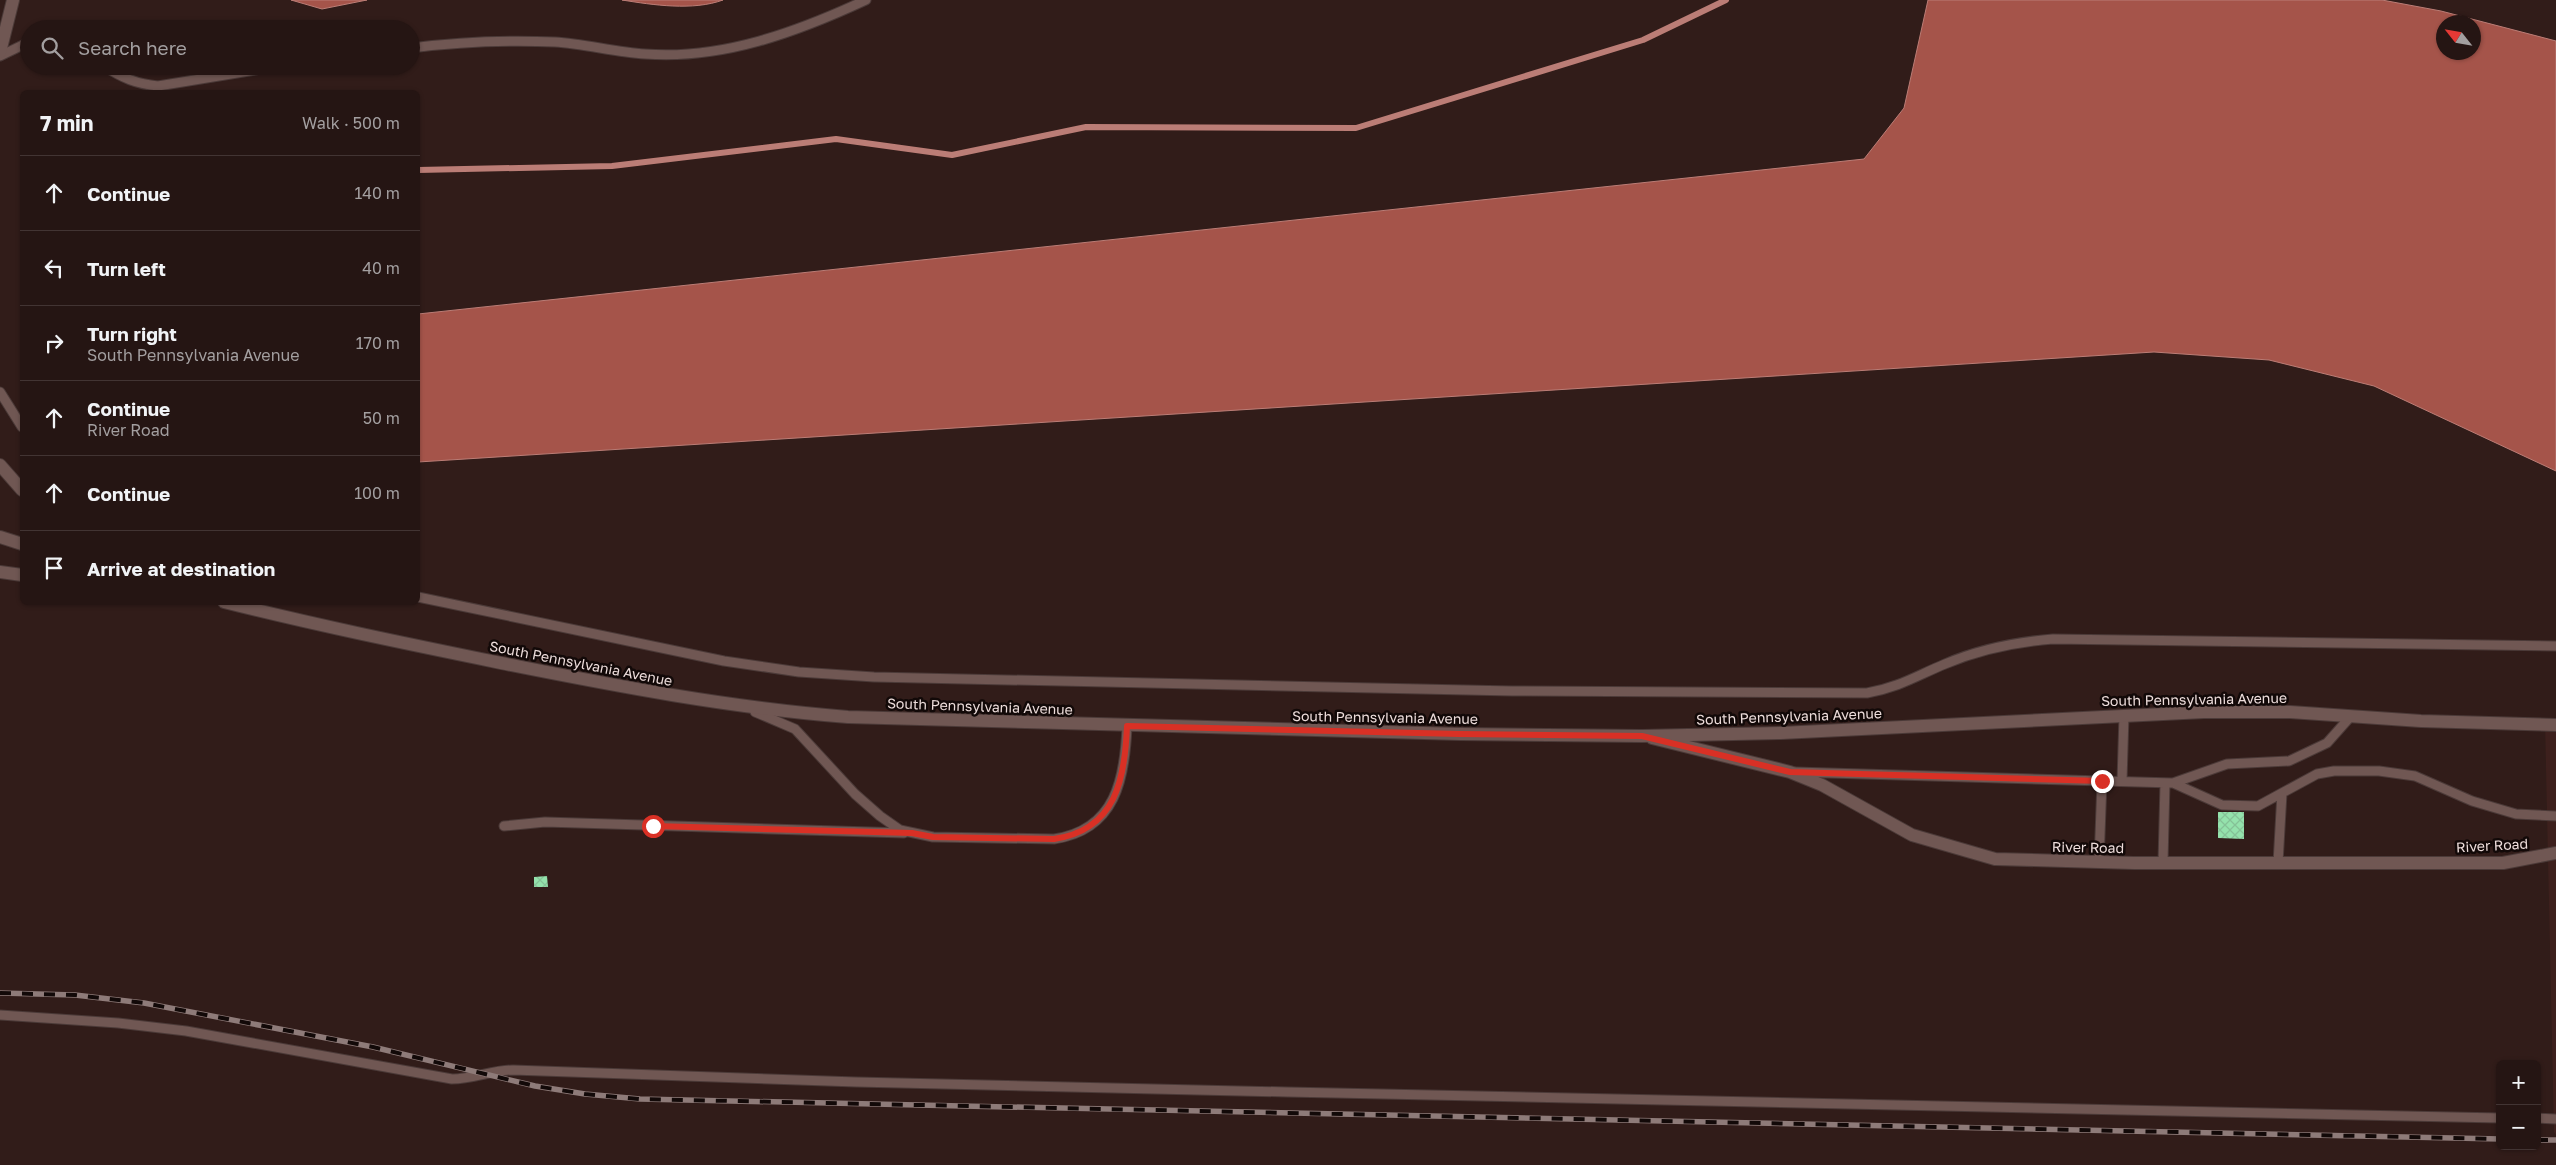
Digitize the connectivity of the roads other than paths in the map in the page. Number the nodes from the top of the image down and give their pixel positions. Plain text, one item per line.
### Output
1 (13, 0) edge
2 (866, 0) edge
3 (20, 46) edge
4 (420, 47) edge
5 (0, 52) edge
6 (0, 56) edge
7 (117, 75) edge
8 (225, 75) edge
9 (0, 392) edge
10 (20, 424) edge
11 (0, 465) edge
12 (20, 488) edge
13 (0, 537) edge
14 (20, 543) edge
15 (0, 572) edge
16 (20, 575) edge
17 (420, 597) edge
18 (237, 605) edge
19 (2556, 646) edge
20 (731, 705) junction
21 (2124, 715) junction
22 (2351, 716) junction
23 (2556, 725) edge
24 (1127, 726) junction
25 (1642, 736) junction
26 (1790, 772) junction
27 (2102, 781) junction
28 (2122, 781) junction
29 (2169, 783) junction
30 (2282, 793) junction
31 (2556, 816) edge
32 (504, 826) dead end
33 (912, 833) junction
34 (2556, 853) edge
35 (2099, 862) junction
36 (2163, 862) junction
37 (2278, 863) junction
38 (0, 1015) edge
39 (2496, 1118) edge
40 (2541, 1118) edge
41 (2556, 1119) edge

1 - 5 street
2 - 4 lane
3 - 6 lane
7 - 8 lane
9 - 10 lane
11 - 12 street
13 - 14 street
15 - 16 street
17 - 19 lane
18 - 20 street, South Pennsylvania Avenue
20 - 24 street, South Pennsylvania Avenue
20 - 33 lane
21 - 22 street, South Pennsylvania Avenue
21 - 25 street, South Pennsylvania Avenue
21 - 28 lane
22 - 23 street, South Pennsylvania Avenue
22 - 29 lane
24 - 25 street, South Pennsylvania Avenue
24 - 33 lane
25 - 26 street, River Road
26 - 27 lane
26 - 35 street, River Road
27 - 28 lane
27 - 35 lane
28 - 29 lane
29 - 30 lane
29 - 36 lane
30 - 31 lane
30 - 37 lane
32 - 33 lane
34 - 37 street, River Road
35 - 36 street, River Road
36 - 37 street, River Road
38 - 39 lane
40 - 41 lane

